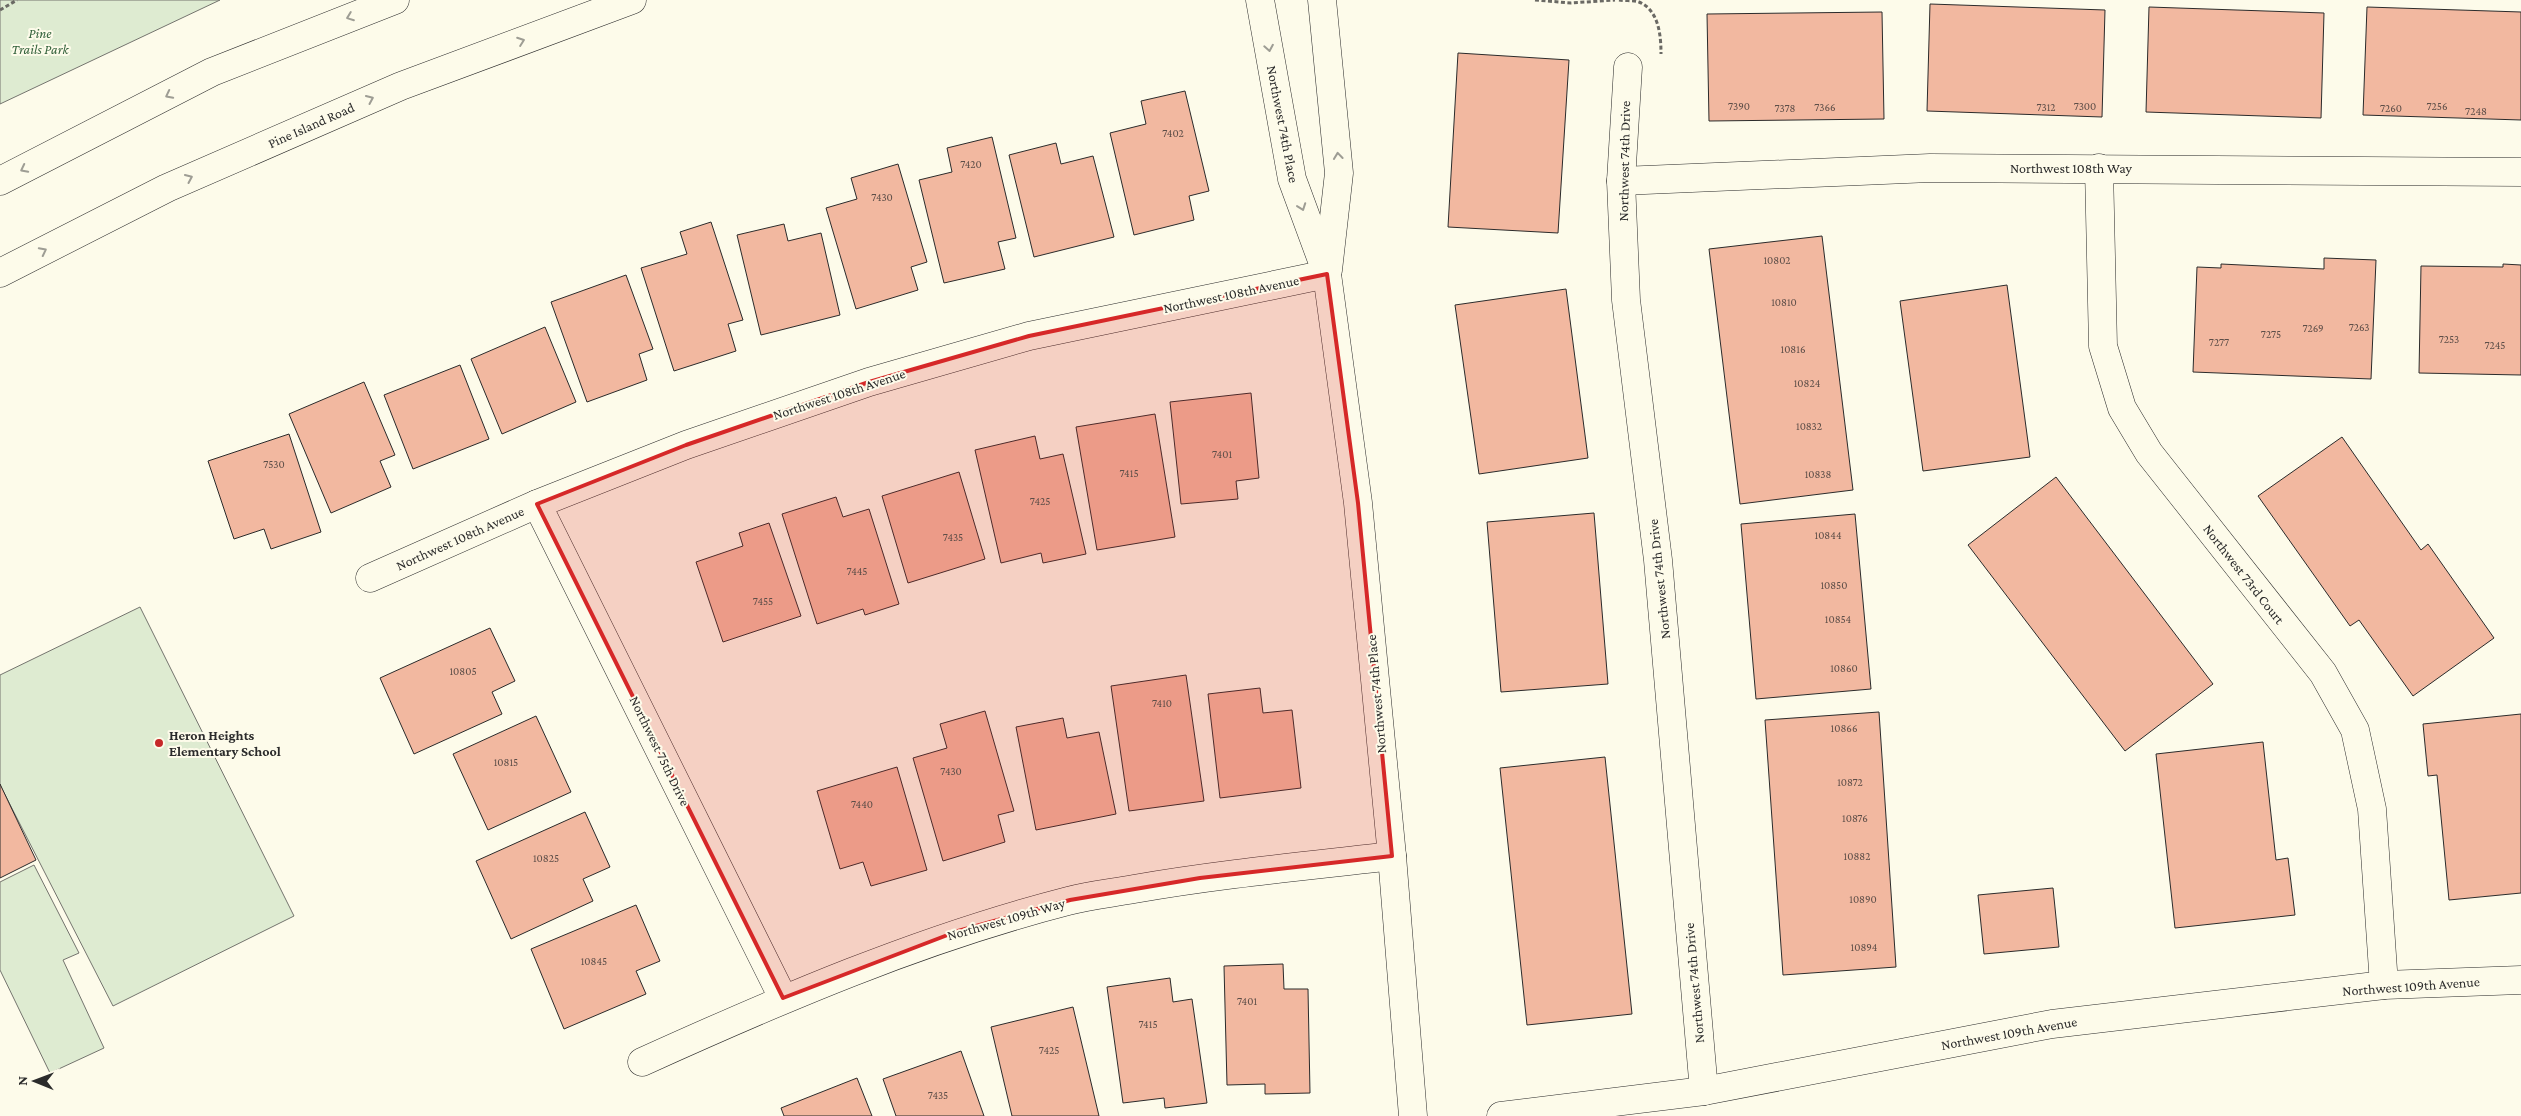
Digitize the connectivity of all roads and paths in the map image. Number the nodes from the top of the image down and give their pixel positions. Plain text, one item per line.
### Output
1 (17, 0) edge
2 (395, 0) edge
3 (632, 0) edge
4 (1260, 0) edge
5 (1322, 0) edge
6 (1535, 0) edge
7 (1615, 0) edge
8 (0, 10) edge
9 (1628, 67) dead end
10 (2099, 168) junction
11 (2521, 172) edge
12 (1621, 181) junction
13 (0, 182) edge
14 (0, 273) edge
15 (1327, 274) junction
16 (537, 504) junction
17 (370, 578) dead end
18 (1392, 856) junction
19 (2521, 980) edge
20 (2384, 986) junction
21 (783, 998) junction
22 (642, 1062) dead end
23 (1704, 1091) junction
24 (1412, 1116) edge
25 (1501, 1116) edge

1 - 8 path
2 -> 13 street
14 -> 3 street, Pine Island Road
4 -> 15 street, Northwest 74th Place
15 -> 5 street, Northwest 74th Place
6 - 7 path
9 - 12 street, Northwest 74th Drive
10 - 11 street, Northwest 108th Way
10 - 12 street, Northwest 108th Way
10 - 20 street, Northwest 73rd Court
12 - 23 street, Northwest 74th Drive
15 - 16 street, Northwest 108th Avenue
15 - 18 street, Northwest 74th Place
16 - 17 street, Northwest 108th Avenue
16 - 21 street, Northwest 75th Drive
18 - 21 street, Northwest 109th Way
18 - 24 street, Northwest 74th Place
19 - 20 street, Northwest 109th Avenue
20 - 23 street, Northwest 109th Avenue
21 - 22 street, Northwest 109th Way
23 - 25 street, Northwest 109th Avenue

